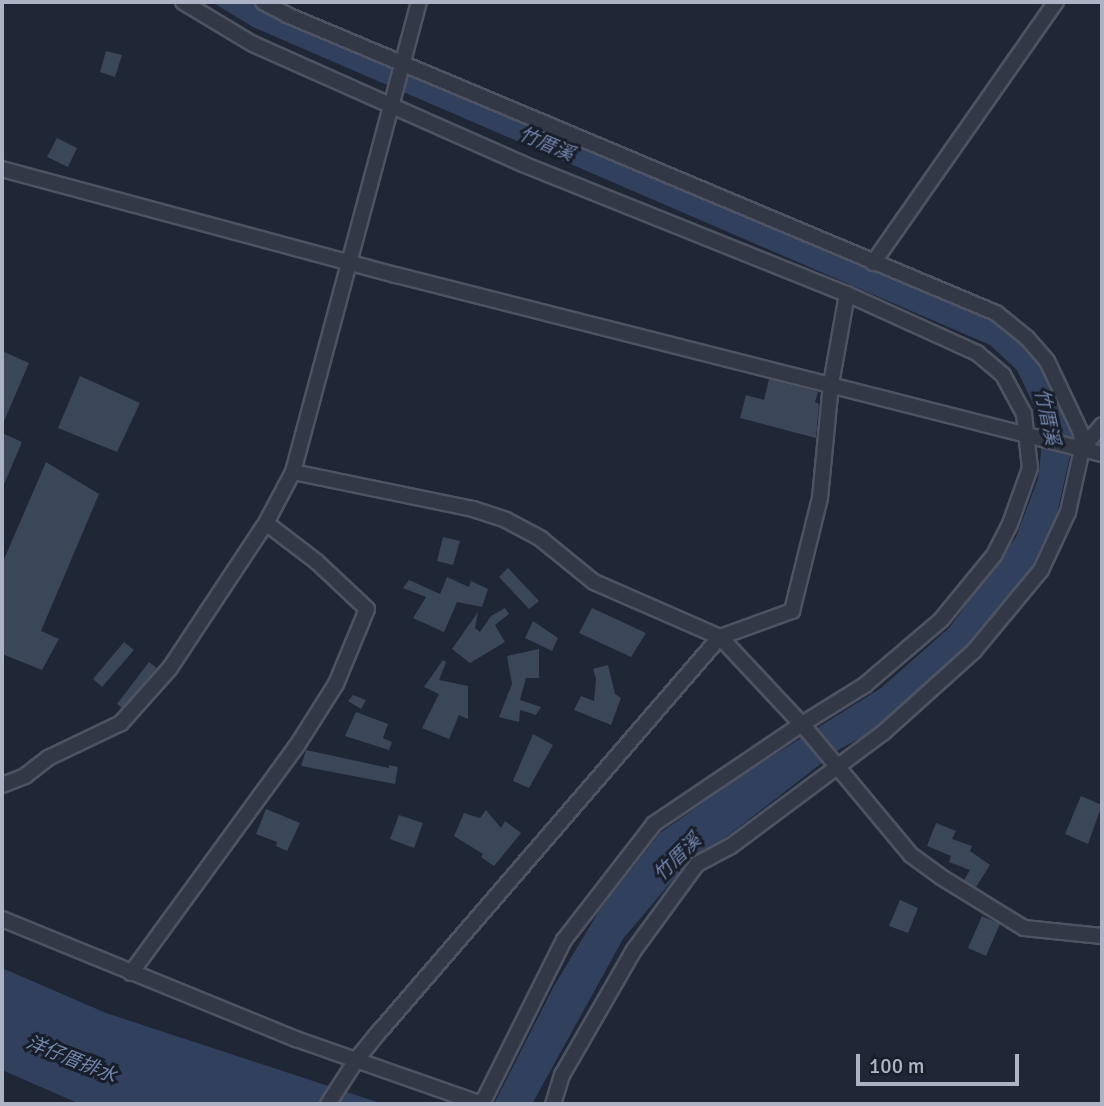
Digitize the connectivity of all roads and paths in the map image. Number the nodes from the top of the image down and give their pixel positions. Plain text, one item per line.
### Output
1 (183, 2) edge
2 (263, 2) edge
3 (419, 2) edge
4 (1056, 2) edge
5 (403, 63) junction
6 (392, 106) junction
7 (2, 169) edge
8 (347, 262) junction
9 (873, 263) junction
10 (847, 295) junction
11 (831, 384) junction
12 (1102, 425) edge
13 (1028, 434) junction
14 (1082, 449) junction
15 (1102, 454) edge
16 (293, 472) junction
17 (266, 523) junction
18 (720, 637) junction
19 (804, 727) junction
20 (836, 766) junction
21 (2, 785) edge
22 (2, 919) edge
23 (1102, 936) edge
24 (131, 973) junction
25 (357, 1059) junction
26 (328, 1104) edge
27 (482, 1104) edge
28 (553, 1104) edge

1 - 6 street
2 - 5 street
3 - 5 street
4 - 9 street
5 - 6 street
5 - 9 street
6 - 8 street
6 - 10 street
7 - 8 street
8 - 11 street
8 - 16 street
9 - 14 street
10 - 11 street
10 - 13 street
11 - 13 street
11 - 18 street
12 - 14 street
13 - 14 street
13 - 19 street
14 - 15 street
14 - 20 street
16 - 17 street
16 - 18 street
17 - 21 street
17 - 24 street
18 - 19 street
18 - 25 street
19 - 20 street
19 - 27 street
20 - 23 street
20 - 28 street
22 - 24 street
24 - 25 street
25 - 26 street
25 - 27 street

